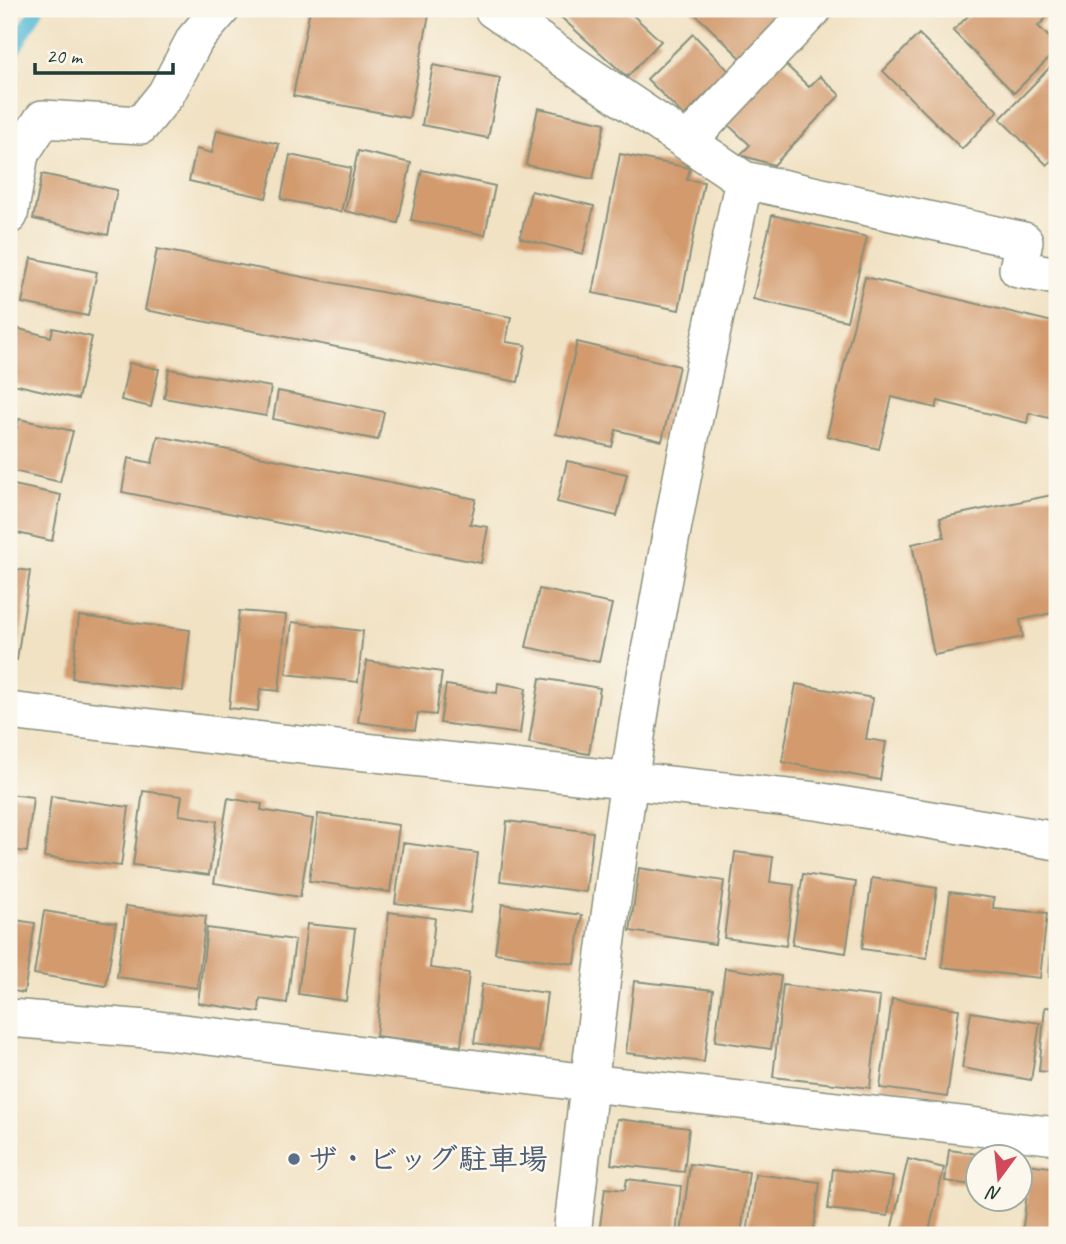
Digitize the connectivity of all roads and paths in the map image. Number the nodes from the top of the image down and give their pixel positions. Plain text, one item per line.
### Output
1 (221, 9) edge
2 (493, 9) edge
3 (813, 9) edge
4 (688, 141) junction
5 (744, 180) junction
6 (9, 215) edge
7 (1057, 276) edge
8 (9, 711) edge
9 (629, 781) junction
10 (1057, 841) edge
11 (9, 1018) edge
12 (589, 1083) junction
13 (1057, 1136) edge
14 (572, 1235) edge

1 - 6 street
2 - 4 street
3 - 4 street
4 - 5 street
5 - 7 street
5 - 9 street
8 - 9 street
9 - 10 street
9 - 12 street
11 - 12 street
12 - 13 street
12 - 14 street

